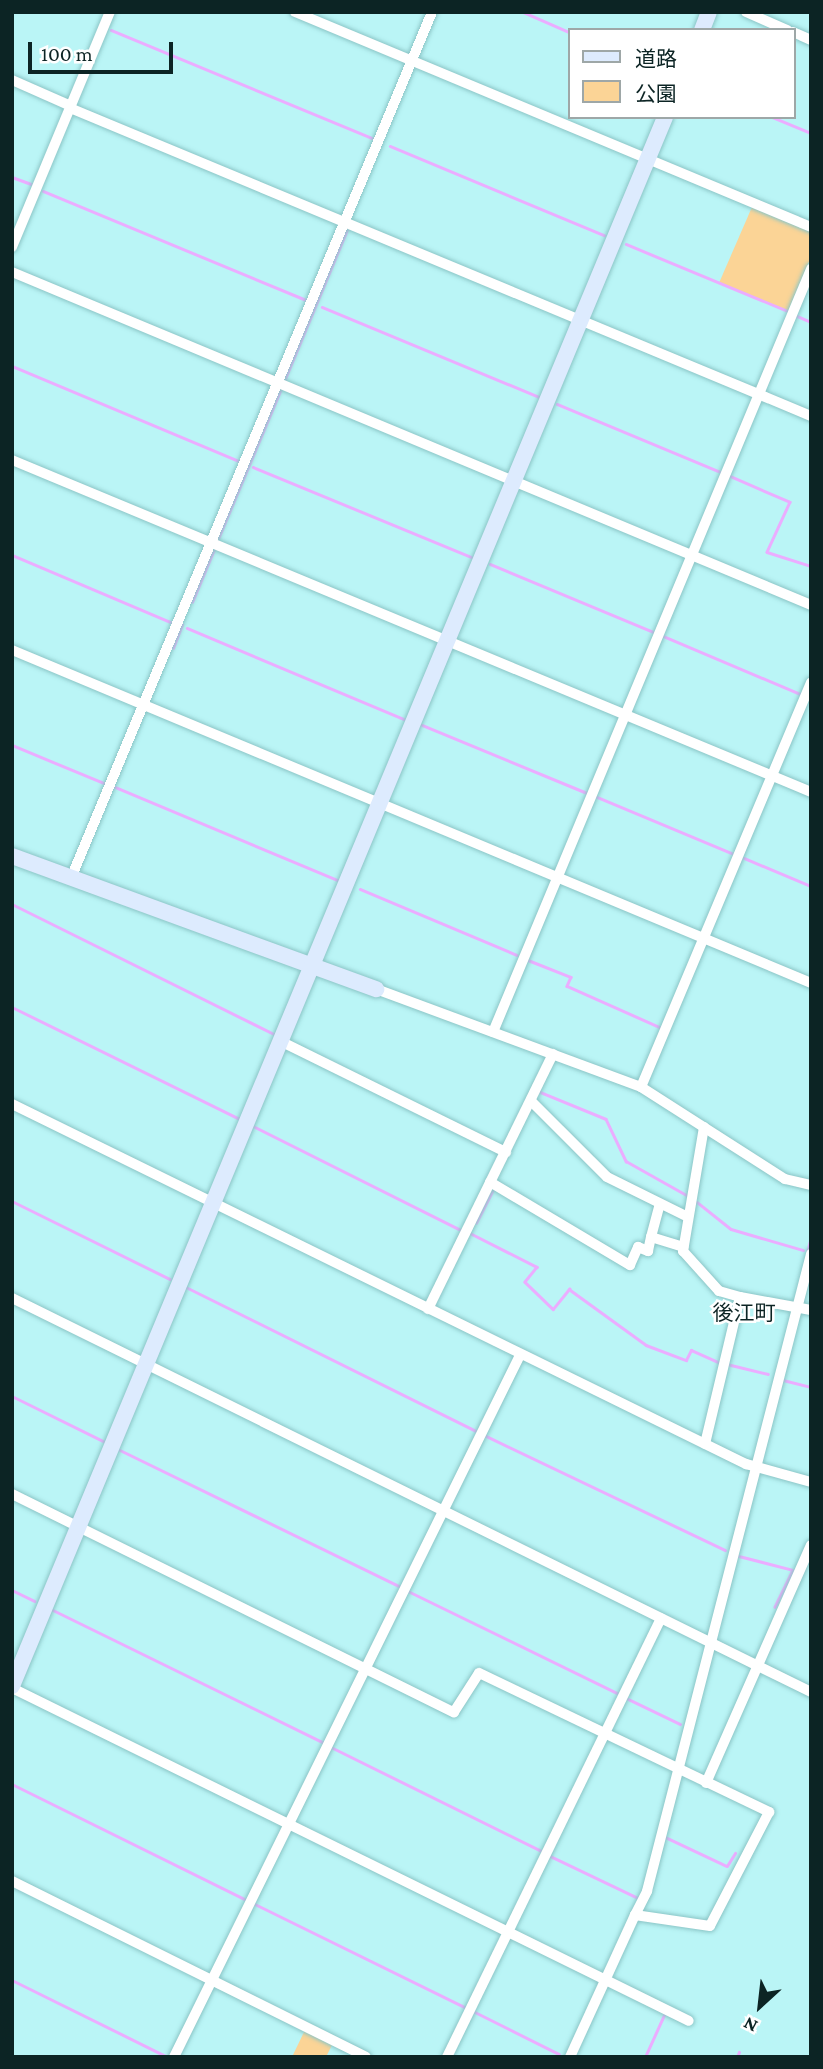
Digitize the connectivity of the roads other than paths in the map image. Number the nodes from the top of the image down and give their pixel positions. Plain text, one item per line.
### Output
1 (110, 12) edge
2 (295, 12) edge
3 (432, 12) edge
4 (746, 12) edge
5 (782, 28) edge
6 (795, 33) edge
7 (811, 40) edge
8 (416, 62) junction
9 (12, 80) edge
10 (71, 107) junction
11 (665, 119) edge
12 (648, 159) junction
13 (345, 222) junction
14 (811, 227) edge
15 (12, 247) edge
16 (811, 269) edge
17 (12, 272) edge
18 (581, 321) junction
19 (278, 383) junction
20 (758, 395) junction
21 (811, 416) edge
22 (12, 460) edge
23 (514, 481) junction
24 (214, 545) junction
25 (692, 555) junction
26 (811, 605) edge
27 (447, 642) junction
28 (12, 650) edge
29 (811, 682) edge
30 (144, 704) junction
31 (623, 715) junction
32 (771, 776) junction
33 (811, 792) edge
34 (380, 802) junction
35 (12, 856) edge
36 (557, 876) junction
37 (71, 878) junction
38 (704, 938) junction
39 (313, 964) junction
40 (811, 983) edge
41 (376, 989) joint
42 (493, 1032) junction
43 (280, 1041) junction
44 (553, 1054) junction
45 (641, 1087) junction
46 (531, 1101) junction
47 (12, 1104) edge
48 (704, 1127) junction
49 (506, 1152) junction
50 (490, 1182) junction
51 (811, 1185) edge
52 (213, 1203) junction
53 (660, 1204) junction
54 (688, 1217) junction
55 (651, 1237) junction
56 (684, 1248) junction
57 (811, 1254) edge
58 (740, 1297) junction
59 (12, 1298) edge
60 (797, 1308) junction
61 (428, 1309) junction
62 (811, 1310) edge
63 (520, 1355) junction
64 (145, 1363) junction
65 (705, 1444) junction
66 (757, 1468) junction
67 (811, 1482) edge
68 (12, 1493) edge
69 (443, 1511) junction
70 (78, 1526) junction
71 (811, 1545) edge
72 (661, 1618) junction
73 (711, 1643) junction
74 (756, 1665) junction
75 (366, 1667) junction
76 (12, 1687) edge
77 (811, 1692) edge
78 (606, 1734) junction
79 (678, 1771) junction
80 (706, 1783) junction
81 (289, 1825) junction
82 (12, 1881) edge
83 (635, 1915) junction
84 (508, 1932) junction
85 (602, 1979) junction
86 (212, 1980) junction
87 (689, 2021) dead end
88 (174, 2057) edge
89 (366, 2057) edge
90 (447, 2057) edge
91 (570, 2057) edge

1 - 10 street
2 - 8 street
3 - 8 street
4 - 5 street
6 - 7 street
8 - 12 street
8 - 13 street
9 - 10 street
10 - 13 street
10 - 15 street
11 - 12 street
12 - 14 street
12 - 18 street
13 - 18 street
13 - 19 street
16 - 20 street
17 - 19 street
18 - 20 street
18 - 23 street
19 - 23 street
19 - 24 street
20 - 21 street
20 - 25 street
22 - 24 street
23 - 25 street
23 - 27 street
24 - 27 street
24 - 30 street
25 - 26 street
25 - 31 street
27 - 31 street
27 - 34 street
28 - 30 street
29 - 32 street
30 - 34 street
30 - 37 street
31 - 32 street
31 - 36 street
32 - 33 street
32 - 38 street
34 - 36 street
34 - 39 street
35 - 37 street
36 - 38 street
36 - 42 street
37 - 39 street
38 - 40 street
38 - 45 street
39 - 41 street
39 - 43 street
41 - 42 street
42 - 44 street
43 - 49 street
43 - 52 street
44 - 45 street
44 - 46 street
45 - 48 street
46 - 49 street
46 - 53 street
47 - 52 street
48 - 51 street
48 - 54 street
49 - 50 street
50 - 55 street
50 - 61 street
52 - 61 street
52 - 64 street
53 - 54 street
53 - 55 street
54 - 56 street
55 - 56 street
56 - 58 street
57 - 60 street
58 - 60 street
58 - 65 street
59 - 64 street
60 - 62 street
60 - 66 street
61 - 63 street
63 - 65 street
63 - 69 street
64 - 69 street
64 - 70 street
65 - 66 street
66 - 67 street
66 - 73 street
68 - 70 street
69 - 72 street
69 - 75 street
70 - 75 street
70 - 76 street
71 - 74 street
72 - 73 street
72 - 78 street
73 - 74 street
73 - 79 street
74 - 77 street
74 - 80 street
75 - 78 street
75 - 81 street
76 - 81 street
78 - 79 street
78 - 84 street
79 - 80 street
79 - 83 street
80 - 83 street
81 - 84 street
81 - 86 street
82 - 86 street
83 - 85 street
84 - 85 street
84 - 90 street
85 - 87 street
85 - 91 street
86 - 88 street
86 - 89 street

